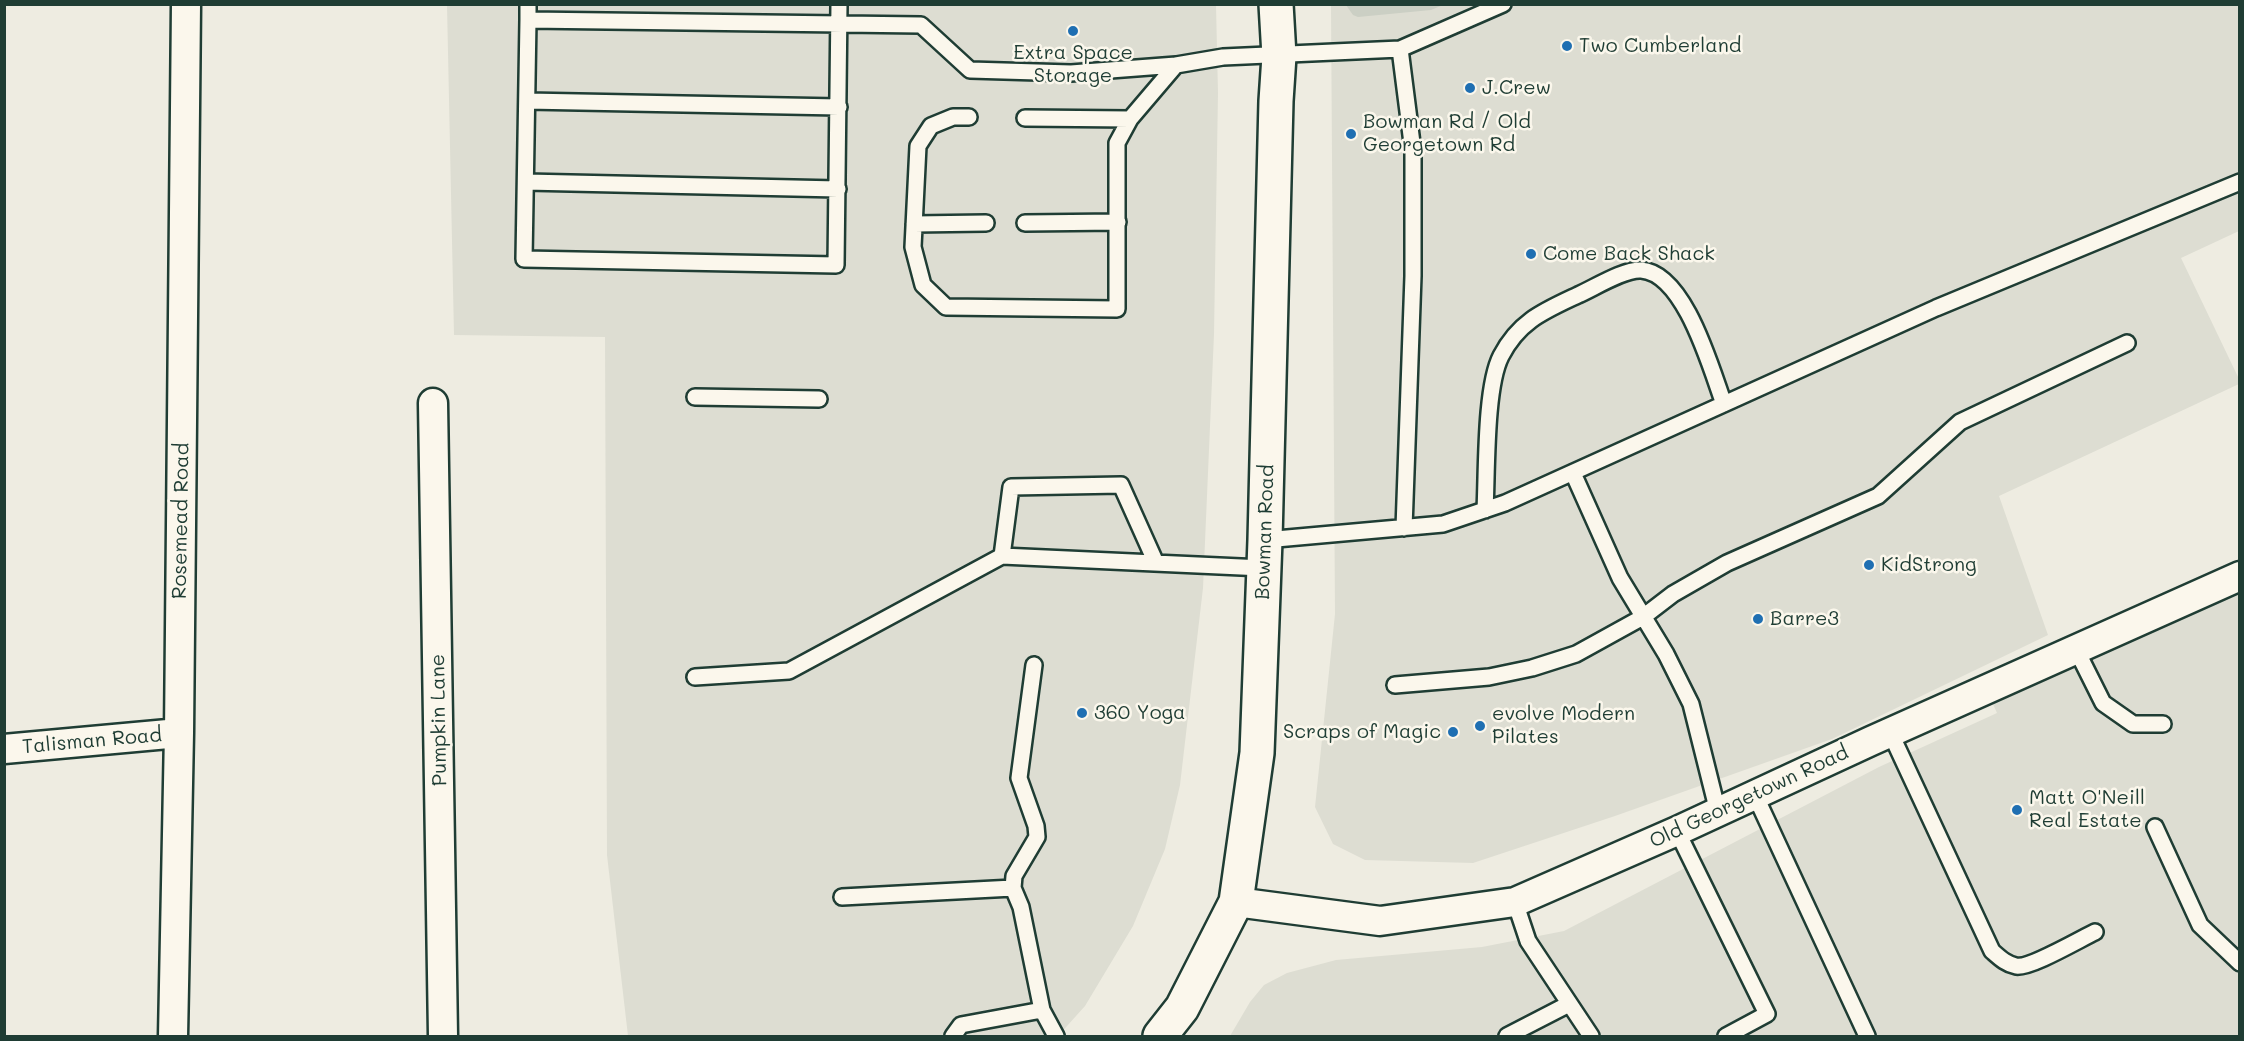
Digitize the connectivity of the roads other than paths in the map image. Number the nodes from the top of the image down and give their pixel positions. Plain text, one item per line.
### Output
1 (186, 4) edge
2 (838, 4) edge
3 (1276, 4) edge
4 (1503, 4) edge
5 (528, 12) edge
6 (839, 24) junction
7 (1400, 49) junction
8 (1279, 56) junction
9 (1176, 65) junction
10 (527, 101) junction
11 (839, 107) junction
12 (969, 117) dead end
13 (1025, 118) dead end
14 (1130, 119) junction
15 (526, 182) junction
16 (2240, 182) edge
17 (838, 189) junction
18 (1118, 222) junction
19 (986, 223) dead end
20 (1026, 223) dead end
21 (914, 224) junction
22 (2127, 344) dead end
23 (695, 397) dead end
24 (819, 399) dead end
25 (433, 403) dead end
26 (1724, 404) junction
27 (1573, 473) junction
28 (1485, 510) junction
29 (1404, 528) junction
30 (1264, 554) junction
31 (1002, 555) junction
32 (1156, 562) junction
33 (2240, 576) edge
34 (1643, 617) junction
35 (2076, 649) junction
36 (1034, 665) dead end
37 (696, 677) dead end
38 (1395, 685) dead end
39 (2163, 724) dead end
40 (1890, 732) junction
41 (179, 733) junction
42 (4, 749) edge
43 (1755, 795) junction
44 (1718, 812) junction
45 (2155, 827) dead end
46 (1677, 831) junction
47 (1013, 888) junction
48 (842, 897) dead end
49 (1236, 902) junction
50 (1515, 902) junction
51 (2095, 932) dead end
52 (2240, 963) edge
53 (1569, 1004) junction
54 (1042, 1010) junction
55 (172, 1036) edge
56 (443, 1036) edge
57 (953, 1036) edge
58 (1056, 1036) edge
59 (1160, 1036) edge
60 (1507, 1036) edge
61 (1591, 1036) edge
62 (1726, 1036) edge
63 (1867, 1036) edge

1 - 41 street, Rosemead Road
2 - 6 lane
3 - 8 main road, Bowman Road
4 - 7 lane
5 - 6 lane
5 - 10 lane
6 - 9 lane
6 - 11 lane
7 - 8 lane
7 - 29 lane
8 - 9 lane
8 - 30 main road, Bowman Road
9 - 14 lane
10 - 11 lane
10 - 15 lane
11 - 17 lane
12 - 21 lane
13 - 14 lane
14 - 18 lane
15 - 17 lane
15 - 17 lane
16 - 26 lane
18 - 20 lane
18 - 21 lane
19 - 21 lane
22 - 34 lane
23 - 24 lane
25 - 56 street, Pumpkin Lane
26 - 27 lane
26 - 28 lane
27 - 28 lane
27 - 34 lane
28 - 29 lane
29 - 30 lane
30 - 32 lane
30 - 49 main road, Bowman Road
31 - 32 lane
31 - 32 lane
31 - 37 lane
33 - 35 street, Old Georgetown Road
34 - 38 lane
34 - 44 lane
35 - 39 lane
35 - 40 street, Old Georgetown Road
36 - 47 lane
40 - 43 street, Old Georgetown Road
40 - 51 lane
41 - 42 street, Talisman Road
41 - 55 street, Rosemead Road
43 - 44 street, Old Georgetown Road
43 - 63 lane
44 - 46 street, Old Georgetown Road
45 - 52 lane
46 - 50 street, Old Georgetown Road
46 - 62 lane
47 - 48 lane
47 - 54 lane
49 - 50 street, Old Georgetown Road
49 - 59 main road, Bowman Road
50 - 53 lane
53 - 60 lane
53 - 61 lane
54 - 57 lane
54 - 58 lane

